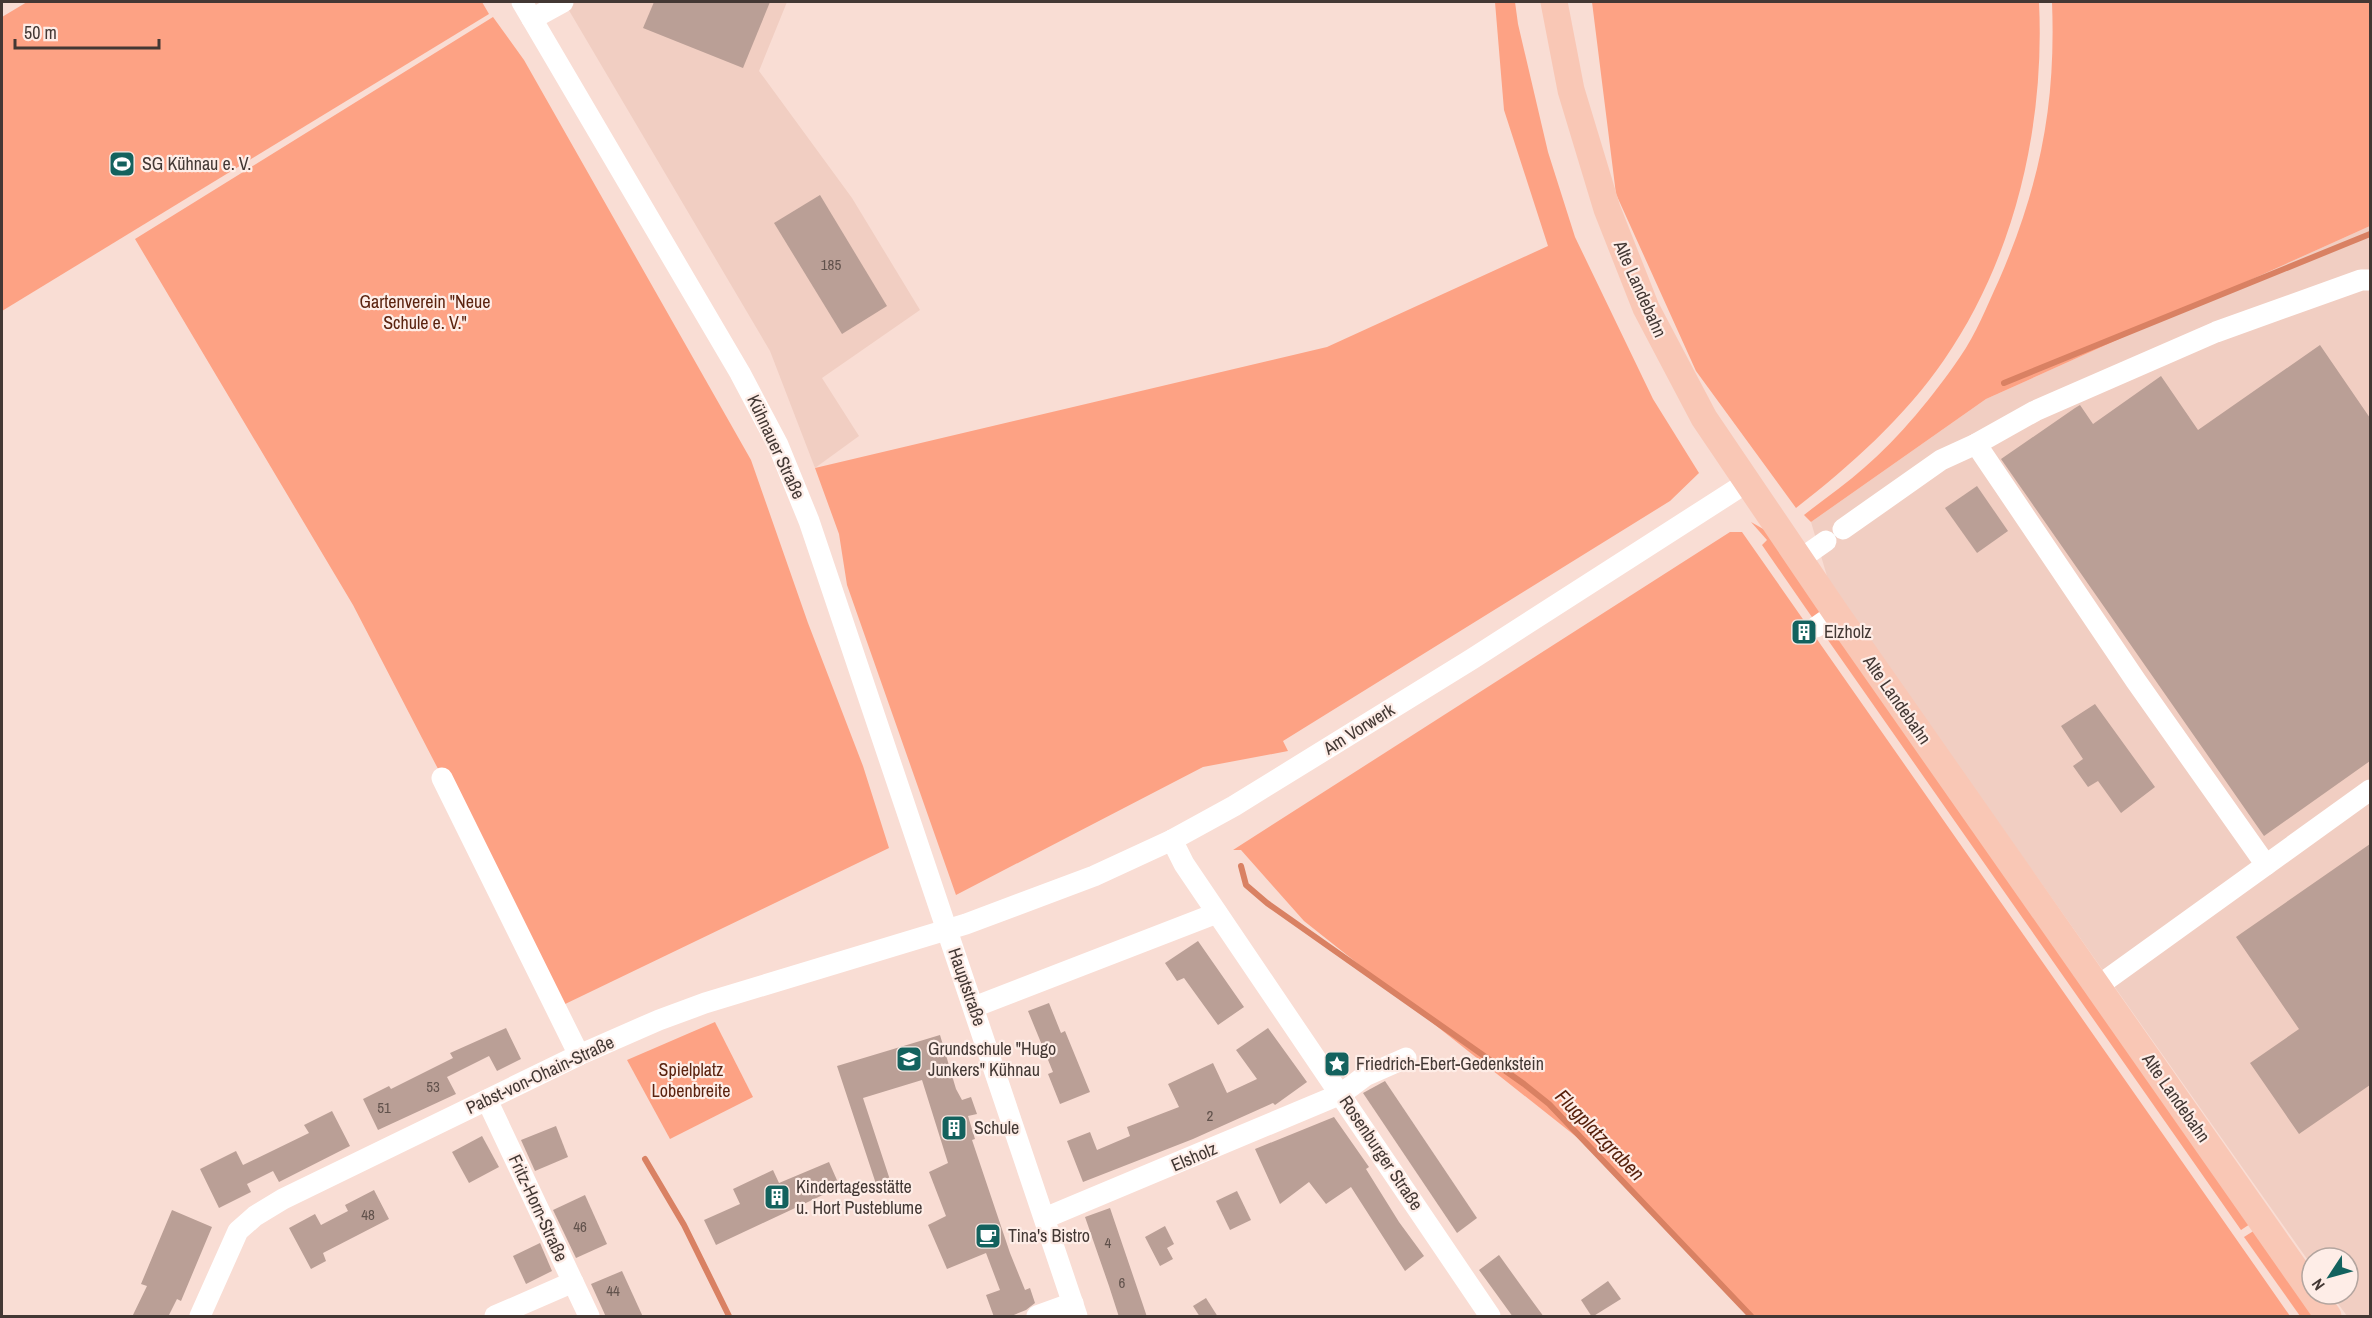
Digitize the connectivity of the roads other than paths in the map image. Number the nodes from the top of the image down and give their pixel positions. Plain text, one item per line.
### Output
1 (562, 2) edge
2 (1554, 2) edge
3 (527, 10) edge
4 (2370, 280) edge
5 (1976, 444) junction
6 (1746, 483) junction
7 (1799, 560) junction
8 (442, 778) dead end
9 (2370, 790) edge
10 (1172, 840) junction
11 (2266, 865) junction
12 (1217, 913) junction
13 (948, 930) junction
14 (2098, 986) junction
15 (974, 1007) junction
16 (579, 1055) junction
17 (1406, 1058) dead end
18 (1341, 1094) junction
19 (487, 1100) junction
20 (1045, 1218) junction
21 (573, 1282) junction
22 (1075, 1310) edge
23 (200, 1317) edge
24 (495, 1317) edge
25 (589, 1317) edge
26 (1037, 1317) edge
27 (1490, 1317) edge
28 (2328, 1317) edge

1 - 3 street
2 - 6 main road, Alte Landebahn
3 - 13 street, Kühnauer Straße
4 - 5 street
5 - 7 street
5 - 11 street
6 - 7 main road, Alte Landebahn
6 - 10 street, Am Vorwerk
7 - 14 main road, Alte Landebahn
8 - 16 street
9 - 11 street
10 - 12 street, Rosenburger Straße
10 - 13 street, Am Vorwerk
11 - 14 street
12 - 15 street
12 - 18 street, Rosenburger Straße
13 - 15 street, Hauptstraße
13 - 16 street, Pabst-von-Ohain-Straße
14 - 28 main road, Alte Landebahn
15 - 20 street, Hauptstraße
16 - 19 street, Pabst-von-Ohain-Straße
17 - 18 street, Elsholz
18 - 20 street, Elsholz
18 - 27 street, Rosenburger Straße
19 - 21 street, Fritz-Horn-Straße
19 - 23 street, Pabst-von-Ohain-Straße
20 - 22 street, Hauptstraße
21 - 24 street
21 - 25 street, Fritz-Horn-Straße
22 - 26 street

